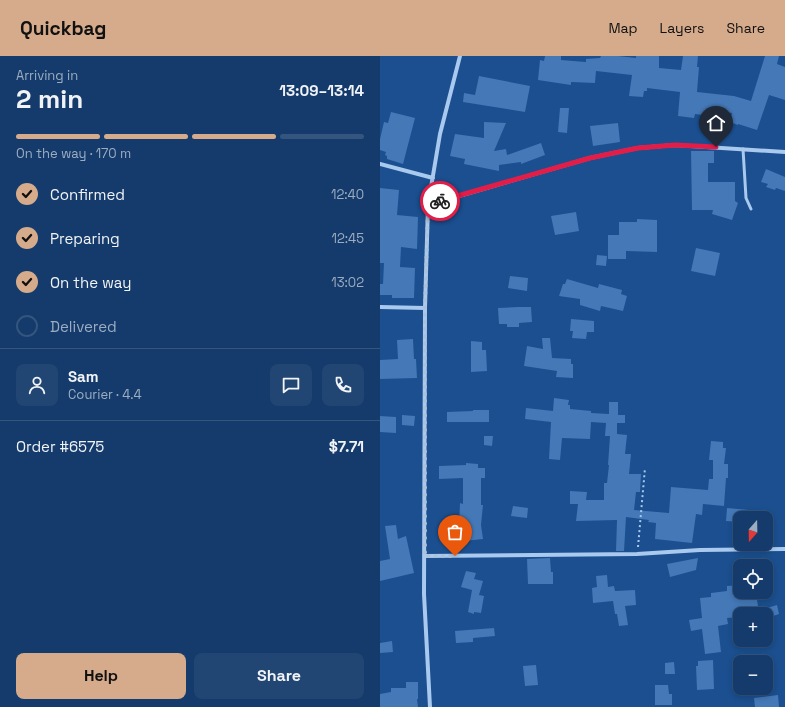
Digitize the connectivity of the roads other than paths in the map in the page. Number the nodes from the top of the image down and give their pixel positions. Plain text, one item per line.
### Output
1 (460, 56) edge
2 (743, 149) junction
3 (785, 152) edge
4 (380, 164) edge
5 (432, 178) junction
6 (428, 205) junction
7 (751, 209) dead end
8 (380, 307) edge
9 (425, 308) junction
10 (785, 549) edge
11 (425, 556) junction
12 (430, 707) edge

1 - 5 street
2 - 3 street
2 - 6 street
2 - 7 lane
4 - 5 street
5 - 6 street
6 - 9 street
8 - 9 street
9 - 11 street
10 - 11 street
11 - 12 street

